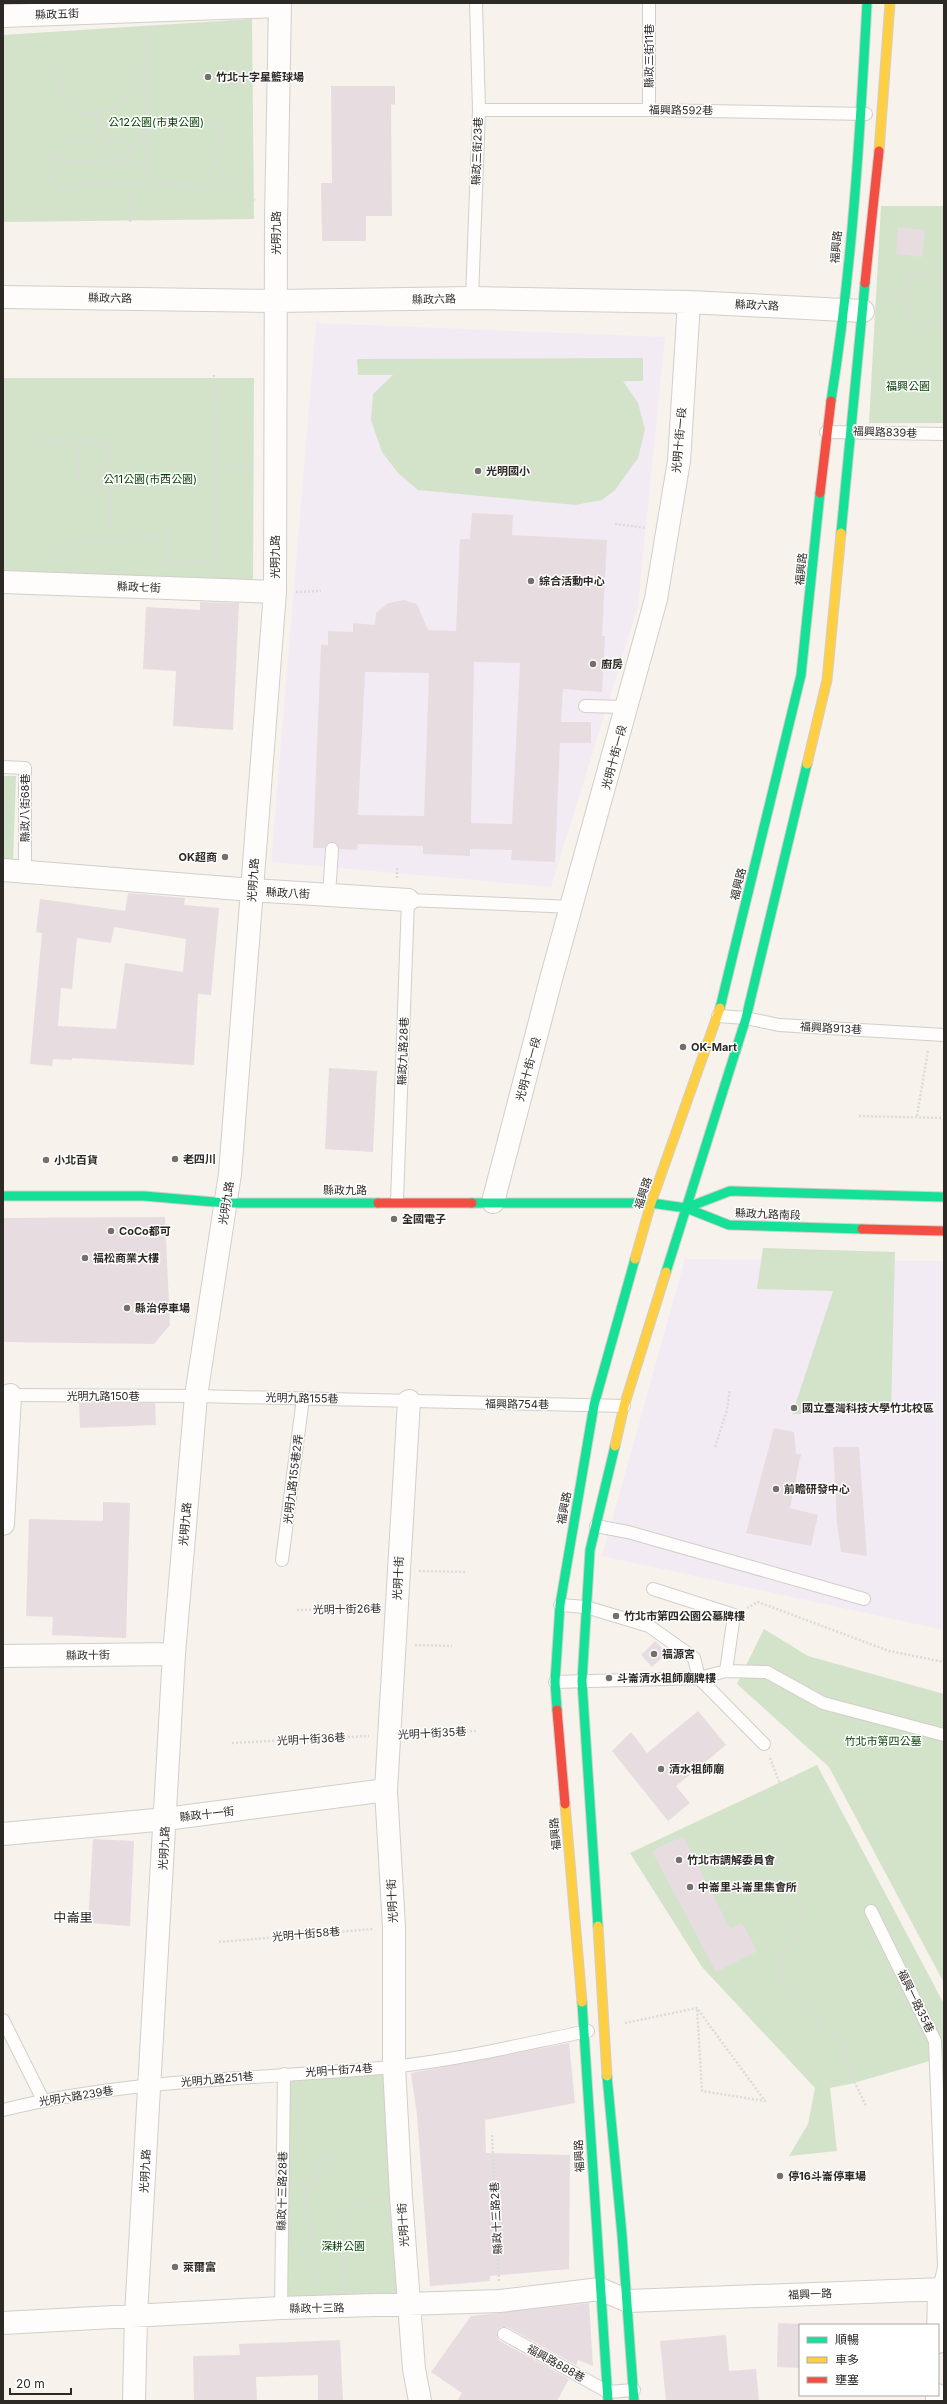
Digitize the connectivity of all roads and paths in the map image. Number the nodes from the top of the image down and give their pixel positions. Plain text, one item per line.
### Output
1 (476, 3) edge
2 (649, 3) edge
3 (867, 3) edge
4 (890, 3) edge
5 (280, 4) edge
6 (149, 11) junction
7 (3, 16) edge
8 (149, 67) junction
9 (41, 71) dead end
10 (479, 110) junction
11 (649, 110) junction
12 (96, 113) junction
13 (861, 114) junction
14 (883, 115) junction
15 (210, 120) dead end
16 (148, 127) junction
17 (101, 136) junction
18 (134, 147) junction
19 (41, 158) dead end
20 (54, 158) junction
21 (147, 162) junction
22 (122, 165) junction
23 (228, 179) junction
24 (136, 182) junction
25 (146, 182) junction
26 (258, 202) dead end
27 (130, 222) dead end
28 (944, 255) edge
29 (923, 276) junction
30 (3, 297) edge
31 (472, 298) junction
32 (907, 299) junction
33 (883, 300) dead end
34 (277, 301) junction
35 (689, 302) junction
36 (853, 310) junction
37 (944, 313) edge
38 (944, 316) edge
39 (944, 324) edge
40 (214, 375) dead end
41 (851, 431) junction
42 (826, 432) junction
43 (944, 434) edge
44 (37, 442) dead end
45 (78, 442) junction
46 (276, 466) junction
47 (215, 467) junction
48 (131, 485) dead end
49 (110, 487) junction
50 (167, 524) dead end
51 (615, 524) dead end
52 (652, 529) dead end
53 (167, 537) junction
54 (110, 539) junction
55 (216, 560) junction
56 (170, 562) junction
57 (44, 564) dead end
58 (156, 566) dead end
59 (216, 572) dead end
60 (3, 582) edge
61 (174, 588) junction
62 (275, 592) junction
63 (585, 706) dead end
64 (627, 707) junction
65 (3, 767) edge
66 (332, 849) dead end
67 (3, 870) edge
68 (25, 870) junction
69 (252, 890) junction
70 (329, 895) junction
71 (408, 900) junction
72 (573, 907) junction
73 (718, 1016) junction
74 (746, 1018) junction
75 (931, 1034) junction
76 (944, 1035) edge
77 (859, 1116) dead end
78 (917, 1116) junction
79 (944, 1118) edge
80 (3, 1196) edge
81 (944, 1197) edge
82 (397, 1201) junction
83 (493, 1202) junction
84 (226, 1203) junction
85 (651, 1203) junction
86 (686, 1208) junction
87 (944, 1230) edge
88 (730, 1389) dead end
89 (6, 1395) edge
90 (196, 1396) junction
91 (303, 1398) junction
92 (409, 1401) junction
93 (594, 1405) junction
94 (624, 1406) junction
95 (715, 1447) dead end
96 (3, 1524) edge
97 (596, 1526) junction
98 (282, 1560) dead end
99 (399, 1570) junction
100 (467, 1572) dead end
101 (653, 1589) dead end
102 (864, 1599) dead end
103 (560, 1605) junction
104 (586, 1607) junction
105 (397, 1608) junction
106 (297, 1610) dead end
107 (734, 1615) junction
108 (395, 1644) junction
109 (452, 1646) dead end
110 (174, 1654) junction
111 (3, 1656) edge
112 (944, 1662) edge
113 (726, 1671) junction
114 (699, 1678) junction
115 (582, 1681) junction
116 (555, 1682) junction
117 (476, 1731) dead end
118 (389, 1735) junction
119 (944, 1735) edge
120 (232, 1743) dead end
121 (764, 1744) joint
122 (386, 1790) junction
123 (784, 1794) dead end
124 (166, 1819) junction
125 (3, 1834) edge
126 (800, 1904) dead end
127 (871, 1911) dead end
128 (394, 1927) junction
129 (219, 1942) dead end
130 (697, 2008) junction
131 (3, 2020) edge
132 (605, 2028) junction
133 (584, 2032) junction
134 (394, 2066) junction
135 (284, 2074) junction
136 (150, 2085) junction
137 (43, 2100) junction
138 (866, 2106) dead end
139 (3, 2110) edge
140 (492, 2135) dead end
141 (345, 2150) dead end
142 (317, 2172) junction
143 (341, 2182) dead end
144 (401, 2197) junction
145 (303, 2253) junction
146 (281, 2258) junction
147 (944, 2266) edge
148 (600, 2289) junction
149 (942, 2289) edge
150 (500, 2301) junction
151 (628, 2301) junction
152 (409, 2303) junction
153 (281, 2308) junction
154 (323, 2308) junction
155 (348, 2308) junction
156 (136, 2315) junction
157 (3, 2323) edge
158 (939, 2329) edge
159 (504, 2334) dead end
160 (608, 2396) edge
161 (634, 2396) edge
162 (134, 2401) edge
163 (420, 2401) edge

1 - 10 lane, 縣政三街23巷
2 - 11 lane, 縣政三街11巷
3 - 13 street, 福興路
4 - 14 street, 福興路
5 - 6 street, 縣政五街
5 - 34 street, 光明九路
6 - 7 street, 縣政五街
6 - 8 path
8 - 12 path
8 - 16 path
9 - 12 path
10 - 11 lane, 福興路592巷
10 - 31 lane, 縣政三街23巷
11 - 13 lane, 福興路592巷
12 - 17 path
13 - 14 lane, 福興路592巷
13 - 36 street, 福興路
14 - 36 street, 福興路
15 - 23 path
16 - 18 path
16 - 21 path
17 - 18 path
17 - 20 path
17 - 22 path
18 - 22 path
19 - 20 path
20 - 22 path
20 - 24 path
21 - 22 path
21 - 25 path
23 - 25 path
23 - 26 path
24 - 25 path
24 - 27 path
28 - 29 path
29 - 32 path
29 - 37 path
30 - 34 street, 縣政六路
31 - 34 street, 縣政六路
31 - 35 street, 縣政六路
32 - 33 path
32 - 39 path
34 - 46 street, 光明九路
35 - 36 street, 縣政六路
35 - 64 street, 光明十街一段
36 - 41 street, 福興路
36 - 42 street, 福興路
37 - 38 path
40 - 47 path
41 - 42 lane, 福興路839巷
41 - 43 lane, 福興路839巷
41 - 74 street, 福興路
42 - 73 street, 福興路
44 - 45 path
45 - 49 path
45 - 49 path
46 - 47 path
46 - 62 street, 光明九路
47 - 55 path
48 - 49 path
49 - 54 path
50 - 53 path
51 - 52 path
53 - 54 path
53 - 56 path
54 - 57 path
55 - 56 path
55 - 59 path
56 - 58 path
56 - 61 path
60 - 61 street, 縣政七街
61 - 62 street, 縣政七街
62 - 69 street, 光明九路
63 - 64 lane
64 - 72 street, 光明十街一段
65 - 68 lane, 縣政八街68巷
66 - 70 lane
67 - 68 street, 縣政八街
68 - 69 street, 縣政八街
69 - 70 street, 縣政八街
69 - 84 street, 光明九路
70 - 71 street, 縣政八街
71 - 72 lane, 縣政八街
71 - 82 lane, 縣政九路28巷
72 - 83 street, 光明十街一段
73 - 74 lane, 福興路913巷
73 - 85 street, 福興路
74 - 75 lane, 福興路913巷
74 - 86 street, 福興路
75 - 76 lane, 福興路913巷
75 - 78 path
77 - 78 path
78 - 79 path
80 - 84 street, 縣政九路
81 - 86 street, 縣政九路南段
82 - 83 street, 縣政九路
82 - 84 street, 縣政九路
83 - 85 street, 縣政九路
84 - 90 street, 光明九路
85 - 86 street, 縣政九路
85 - 93 street, 福興路
86 - 87 street, 縣政九路南段
86 - 94 street, 福興路
88 - 95 path
89 - 90 lane, 光明九路150巷
89 - 96 street, 光明九路150巷
90 - 91 lane, 光明九路155巷
90 - 110 street, 光明九路
91 - 92 lane, 光明九路155巷
91 - 98 lane, 光明九路155巷2弄
92 - 93 lane, 福興路754巷
92 - 99 street, 光明十街
93 - 94 lane, 福興路754巷
93 - 103 street, 福興路
94 - 97 street, 福興路
97 - 102 lane
97 - 104 street, 福興路
99 - 100 path
99 - 105 street, 光明十街
101 - 107 lane
103 - 104 lane
103 - 116 street, 福興路
104 - 114 lane
104 - 115 street, 福興路
105 - 106 path, 光明十街26巷
105 - 108 street, 光明十街
107 - 112 path
107 - 113 lane
108 - 109 path
108 - 118 street, 光明十街
110 - 111 street, 縣政十街
110 - 124 street, 光明九路
113 - 114 lane
113 - 119 lane
114 - 115 lane
114 - 121 lane
115 - 116 lane
115 - 132 street, 福興路
116 - 133 street, 福興路
117 - 118 path, 光明十街35巷
118 - 120 path, 光明十街36巷
118 - 122 street, 光明十街
121 - 123 path
122 - 124 street, 縣政十一街
122 - 128 street, 光明十街
124 - 125 street, 縣政十一街
124 - 136 street, 光明九路
126 - 138 path
127 - 147 lane, 福興一路35巷
128 - 129 path, 光明十街58巷
128 - 134 street, 光明十街
130 - 130 path
130 - 132 path
131 - 137 lane
132 - 133 lane, 光明十街74巷
132 - 151 street, 福興路
133 - 134 lane, 光明十街74巷
133 - 148 street, 福興路
134 - 135 lane, 光明十街74巷
134 - 144 street, 光明十街
135 - 136 lane, 光明九路251巷
135 - 146 lane, 縣政十三路28巷
136 - 137 lane, 光明六路239巷
136 - 156 street, 光明九路
137 - 139 lane, 光明六路239巷
140 - 150 path, 縣政十三路2巷
141 - 142 path
142 - 143 path
142 - 145 path
144 - 152 street, 光明十街
144 - 155 path
145 - 146 path
145 - 154 path
146 - 153 lane, 縣政十三路28巷
147 - 149 lane, 福興一路35巷
148 - 150 street, 縣政十三路
148 - 151 street
148 - 160 street, 福興路
149 - 151 street, 福興一路
149 - 158 street
150 - 152 street, 縣政十三路
151 - 161 street, 福興路
152 - 155 street, 縣政十三路
152 - 163 street, 光明十街
153 - 154 street, 縣政十三路
153 - 156 street, 縣政十三路
154 - 155 street, 縣政十三路
156 - 157 street, 縣政十三路
156 - 162 street, 光明九路
159 - 160 lane, 福興路888巷
160 - 161 lane

